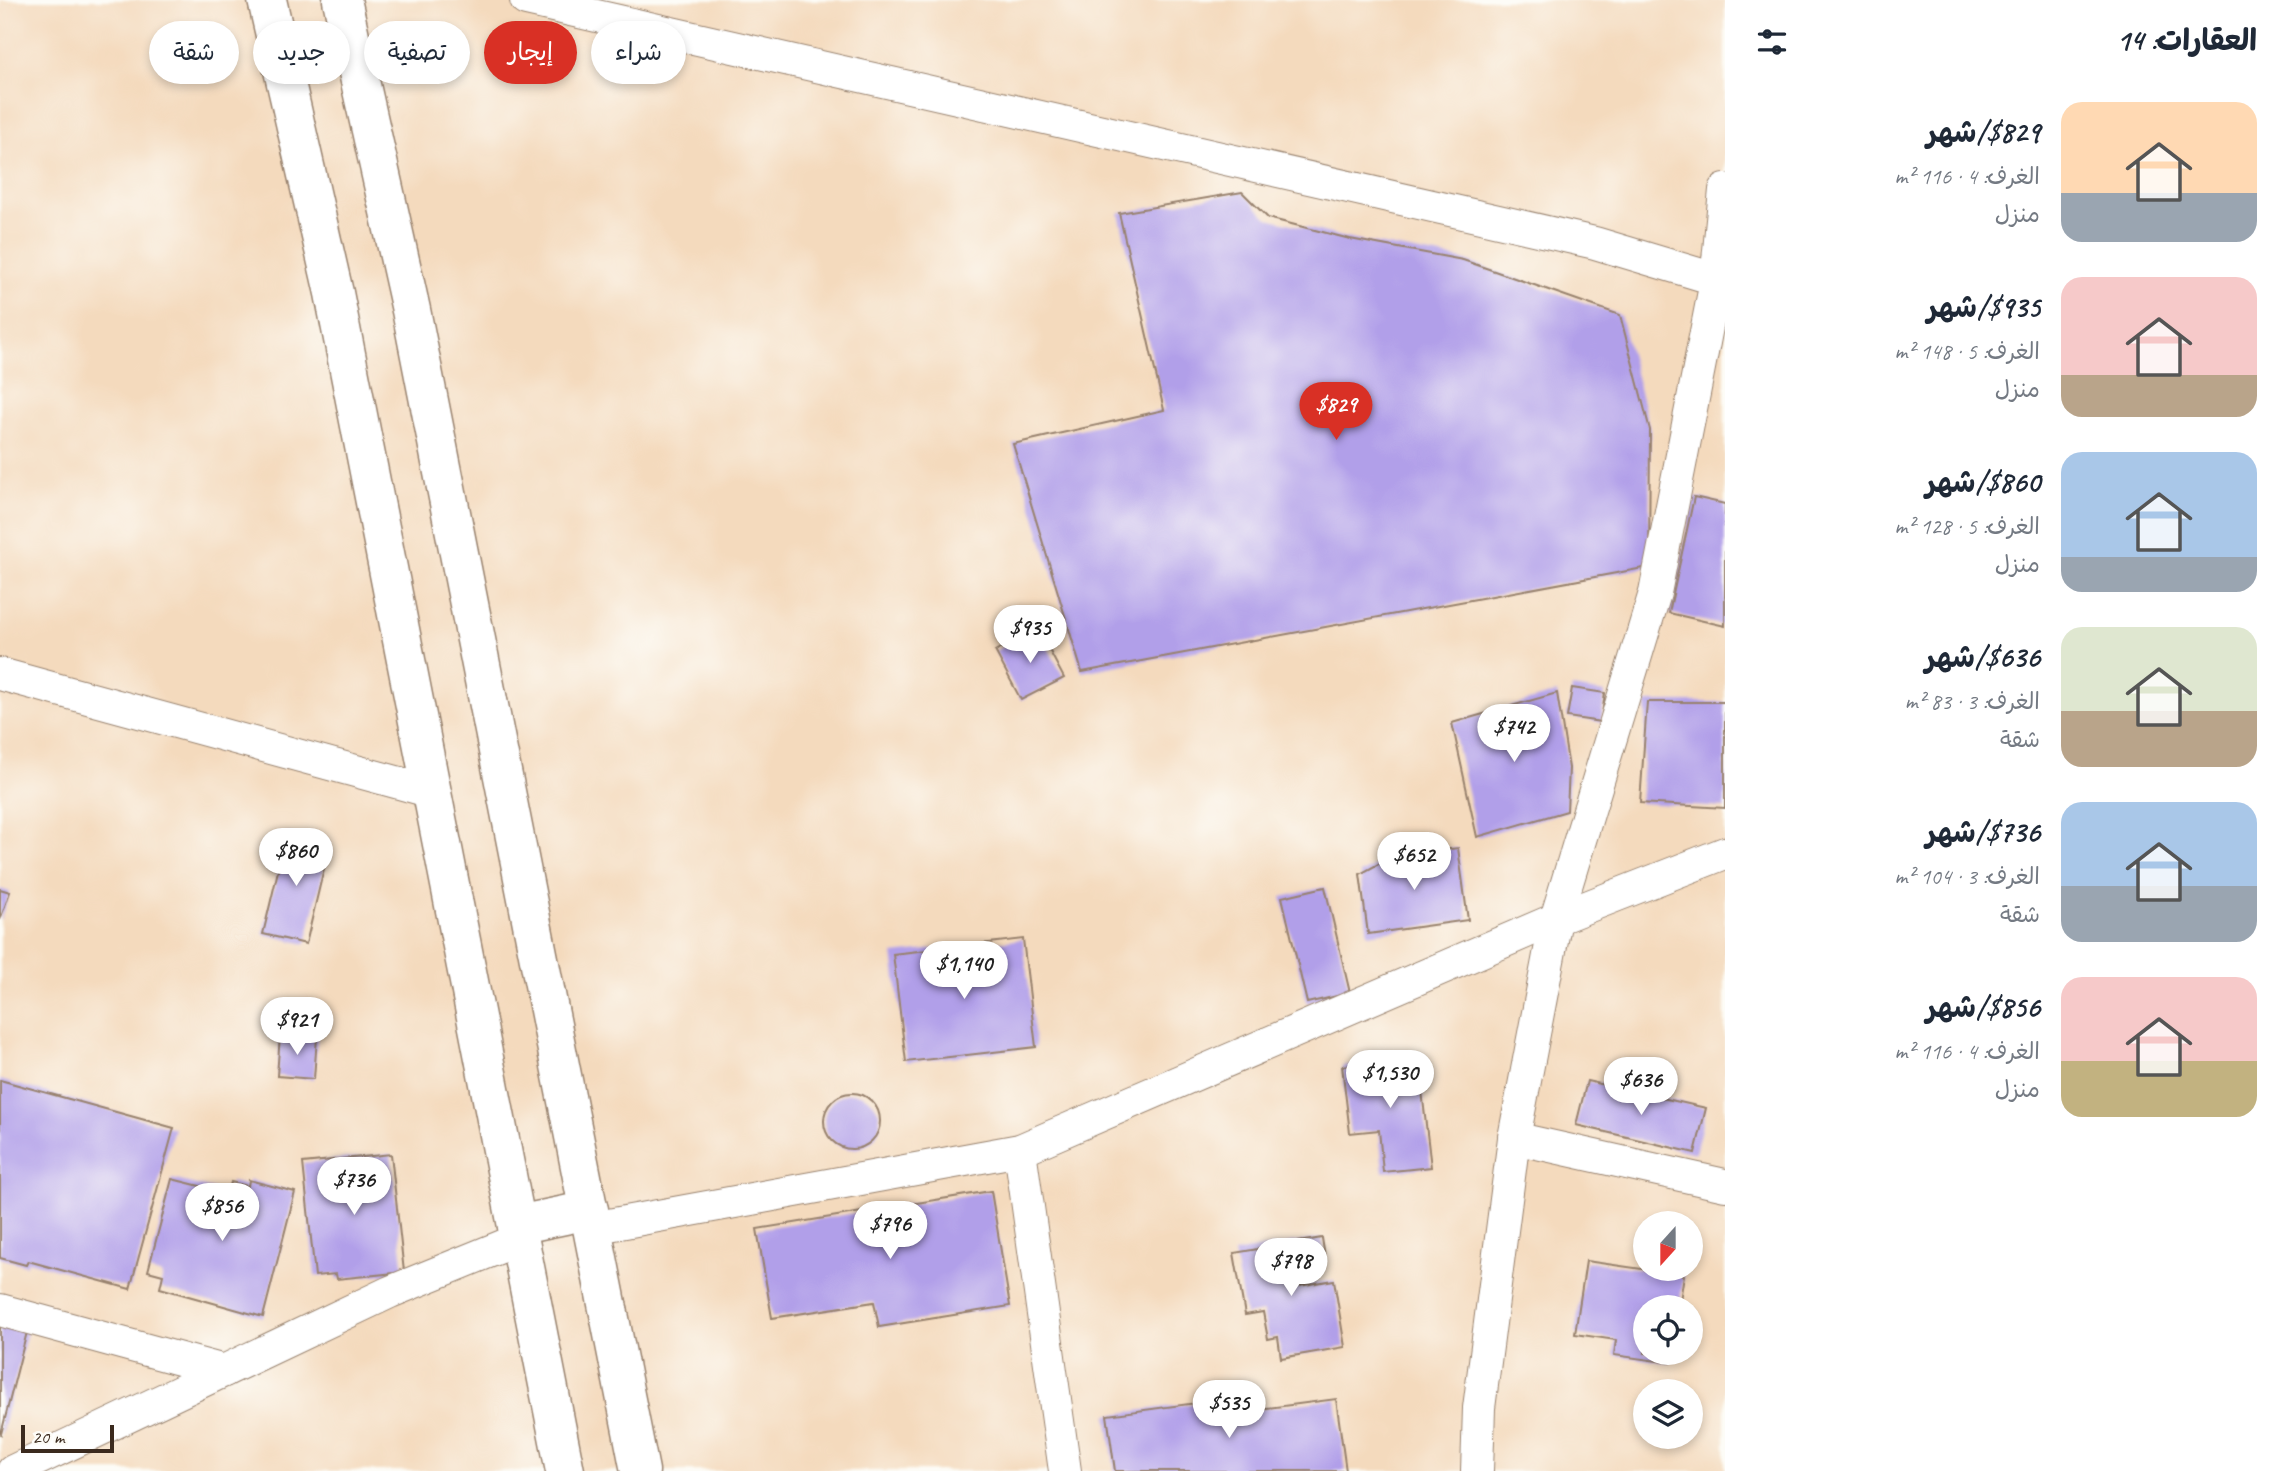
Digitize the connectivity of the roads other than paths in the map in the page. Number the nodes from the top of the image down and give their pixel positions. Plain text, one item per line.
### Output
1 (267, 0) edge
2 (342, 0) edge
3 (526, 0) edge
4 (1725, 190) edge
5 (1721, 281) edge
6 (0, 674) edge
7 (429, 791) junction
8 (1725, 853) edge
9 (1556, 919) junction
10 (1514, 1138) junction
11 (1020, 1150) junction
12 (1725, 1185) edge
13 (590, 1219) junction
14 (519, 1232) junction
15 (0, 1310) edge
16 (224, 1371) junction
17 (13, 1471) edge
18 (565, 1471) edge
19 (640, 1471) edge
20 (1066, 1471) edge
21 (1477, 1471) edge

1 - 7 main road
2 - 13 main road
3 - 5 street
4 - 5 street
5 - 9 street
6 - 7 street
7 - 14 main road
8 - 9 street
9 - 10 street
9 - 11 street
10 - 12 street
10 - 21 street
11 - 13 street
11 - 20 street
13 - 14 main road
13 - 19 main road
14 - 16 street
14 - 18 main road
15 - 16 street
16 - 17 street

